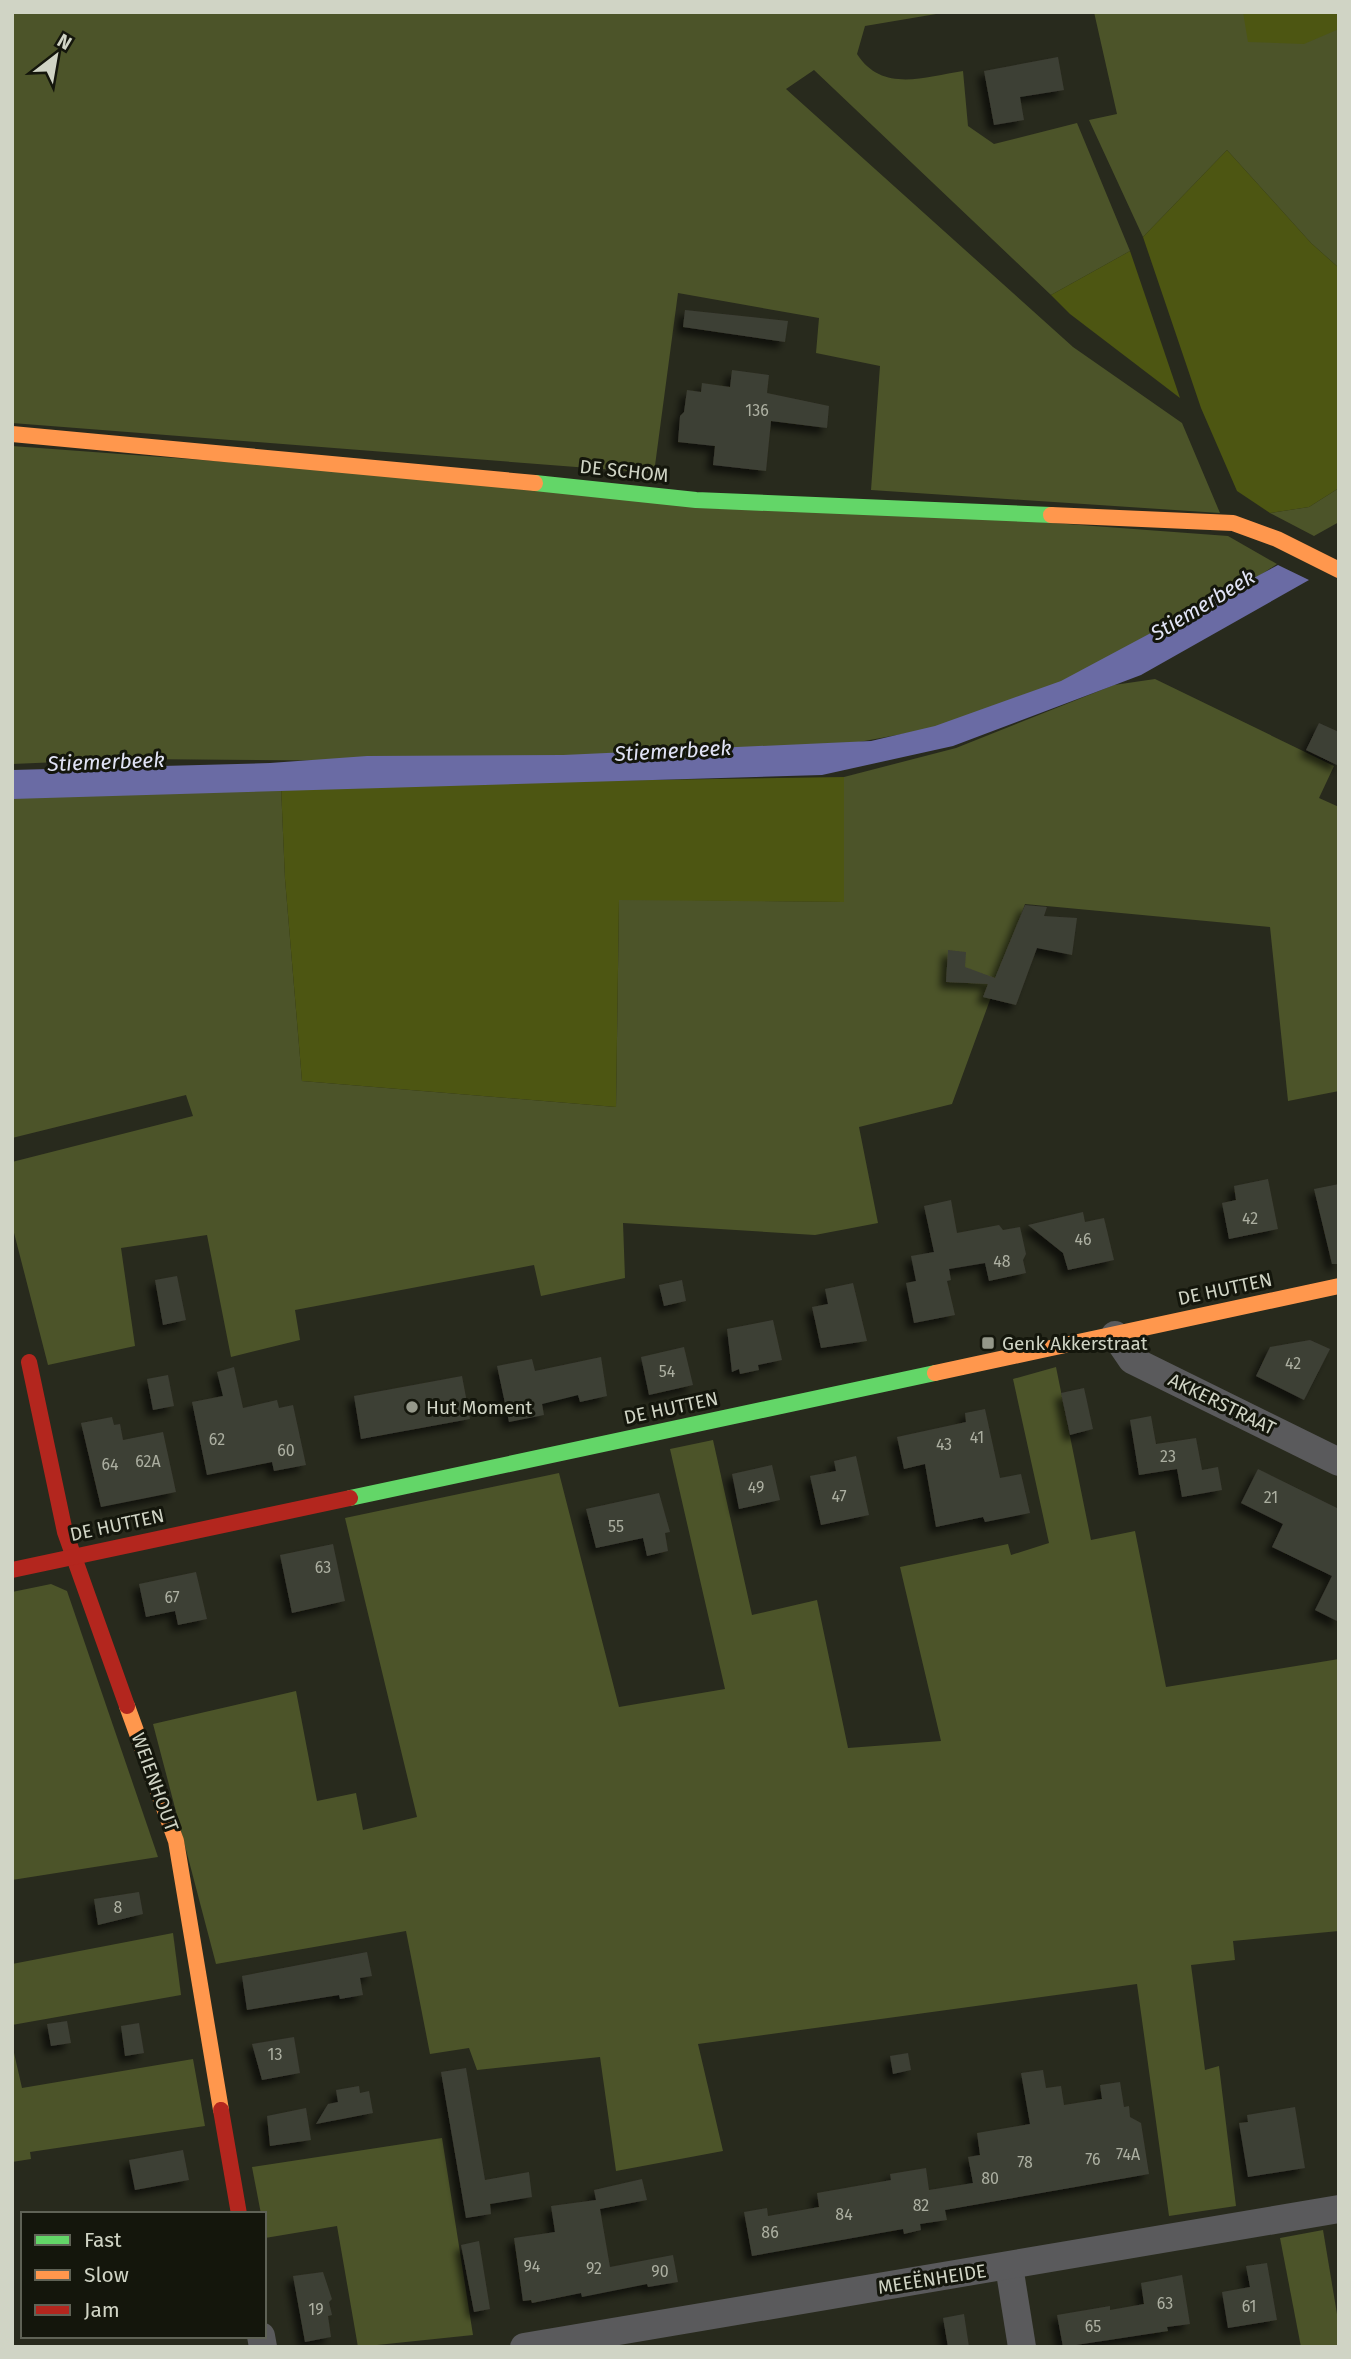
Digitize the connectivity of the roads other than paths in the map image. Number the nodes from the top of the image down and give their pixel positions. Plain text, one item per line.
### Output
1 (12, 434) edge
2 (1339, 570) edge
3 (1339, 1286) edge
4 (1115, 1335) junction
5 (29, 1362) dead end
6 (1339, 1462) edge
7 (74, 1556) junction
8 (12, 1570) edge
9 (1339, 2208) edge
10 (239, 2212) edge
11 (1009, 2266) junction
12 (524, 2347) edge
13 (1022, 2347) edge

1 - 2 street, DE SCHOM
3 - 4 street, DE HUTTEN
4 - 6 street, AKKERSTRAAT
4 - 7 street, DE HUTTEN
5 - 7 street, WEIENHOUT
7 - 8 street, DE HUTTEN
7 - 10 street, WEIENHOUT
9 - 11 street, MEEËNHEIDE
11 - 12 street, MEEËNHEIDE
11 - 13 street

